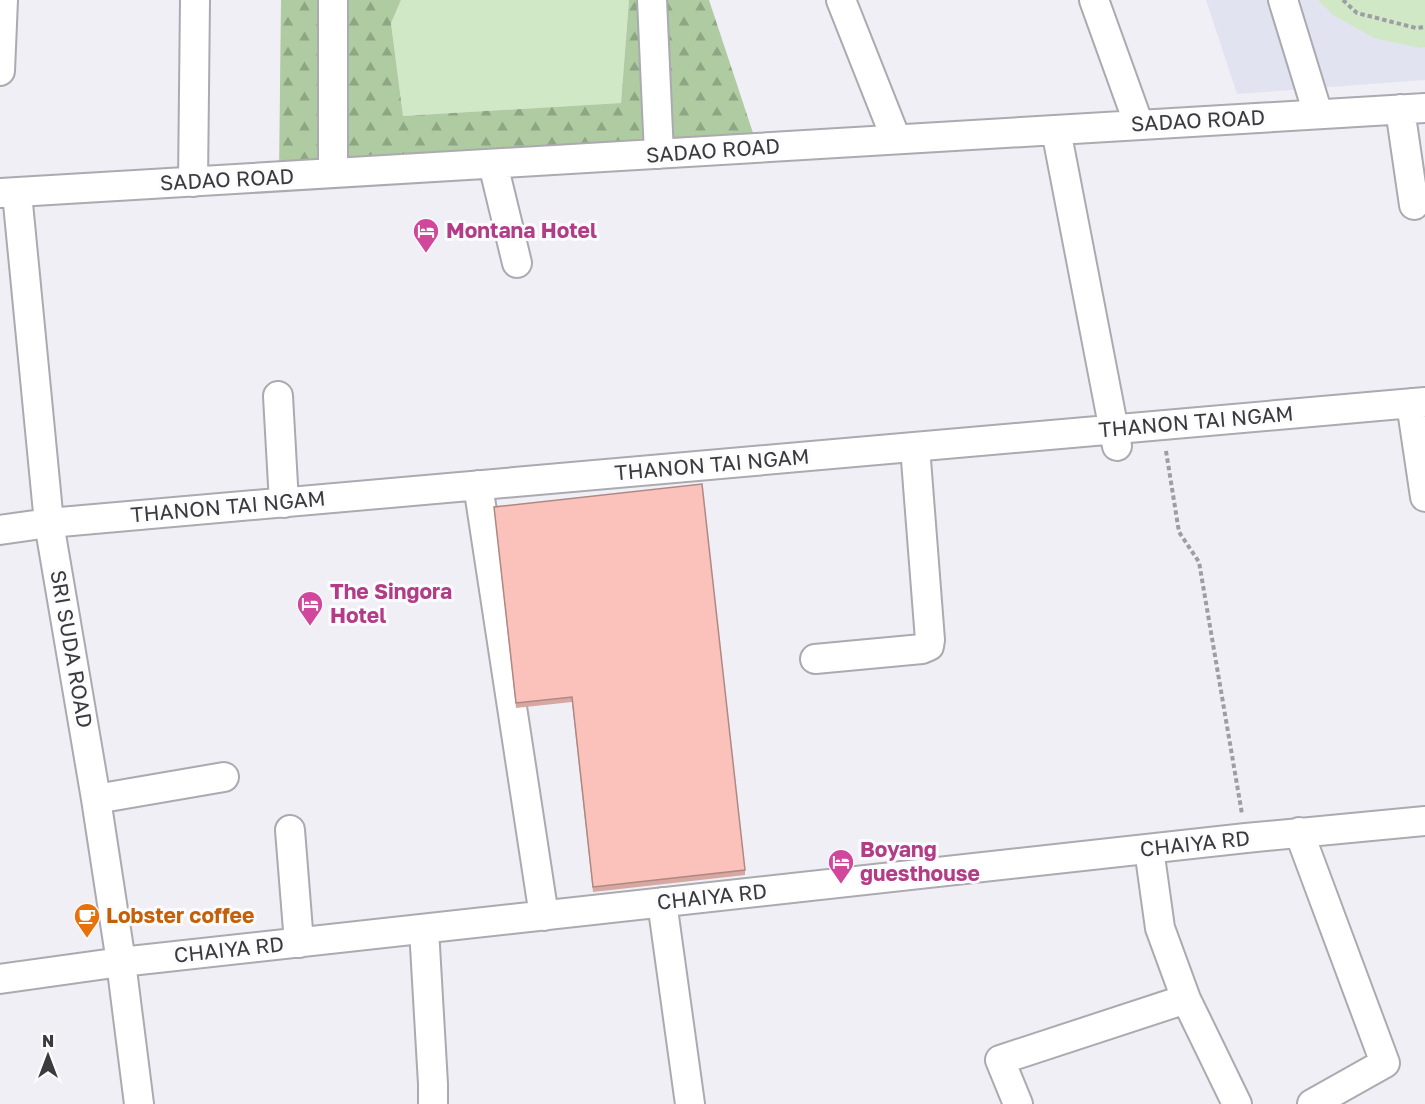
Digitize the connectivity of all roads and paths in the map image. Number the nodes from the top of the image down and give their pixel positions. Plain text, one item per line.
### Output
1 (3, 0) edge
2 (195, 0) edge
3 (333, 0) edge
4 (652, 0) edge
5 (842, 0) edge
6 (1094, 0) edge
7 (1283, 0) edge
8 (1343, 0) edge
9 (1425, 27) edge
10 (0, 71) edge
11 (1413, 108) edge
12 (1318, 114) junction
13 (1139, 124) junction
14 (1056, 130) junction
15 (896, 139) junction
16 (659, 154) junction
17 (493, 164) junction
18 (333, 173) junction
19 (193, 182) junction
20 (8, 193) edge
21 (1414, 205) dead end
22 (517, 263) dead end
23 (278, 396) dead end
24 (1418, 403) edge
25 (1162, 425) junction
26 (1115, 439) junction
27 (915, 447) junction
28 (478, 485) junction
29 (1425, 497) edge
30 (284, 502) junction
31 (50, 523) junction
32 (0, 530) edge
33 (815, 659) dead end
34 (224, 777) dead end
35 (96, 799) junction
36 (1425, 821) edge
37 (290, 830) dead end
38 (1299, 832) junction
39 (1246, 838) junction
40 (1149, 849) junction
41 (662, 902) junction
42 (544, 916) junction
43 (424, 929) junction
44 (299, 943) junction
45 (121, 962) junction
46 (0, 980) edge
47 (1186, 999) junction
48 (139, 1104) edge
49 (433, 1104) edge
50 (690, 1104) edge
51 (1018, 1104) edge
52 (1237, 1104) edge
53 (1312, 1104) edge

1 - 10 street
2 - 19 street
3 - 18 street
4 - 16 street
5 - 15 street
6 - 13 street
7 - 12 street
8 - 9 path
11 - 12 street, SADAO ROAD
11 - 21 street
12 - 13 street, SADAO ROAD
13 - 14 street, SADAO ROAD
14 - 15 street, SADAO ROAD
14 - 26 street
15 - 16 street, SADAO ROAD
16 - 17 street, SADAO ROAD
17 - 18 street, SADAO ROAD
17 - 22 street
18 - 19 street, SADAO ROAD
19 - 20 street, SADAO ROAD
20 - 31 street, SRI SUDA ROAD
23 - 30 street
24 - 25 street, THANON TAI NGAM
24 - 29 street
25 - 26 street, THANON TAI NGAM
25 - 39 path
26 - 27 street, THANON TAI NGAM
27 - 28 street, THANON TAI NGAM
27 - 33 street
28 - 30 street, THANON TAI NGAM
28 - 42 street
30 - 31 street, THANON TAI NGAM
31 - 32 street, THANON TAI NGAM
31 - 35 street, SRI SUDA ROAD
34 - 35 street
35 - 45 street, SRI SUDA ROAD
36 - 38 street, CHAIYA RD
37 - 44 street
38 - 39 street, CHAIYA RD
38 - 53 street
39 - 40 street, CHAIYA RD
40 - 41 street, CHAIYA RD
40 - 47 street
41 - 42 street, CHAIYA RD
41 - 50 street
42 - 43 street, CHAIYA RD
43 - 44 street, CHAIYA RD
43 - 49 street
44 - 45 street, CHAIYA RD
45 - 46 street, CHAIYA RD
45 - 48 street, SRI SUDA ROAD
47 - 51 street
47 - 52 street

